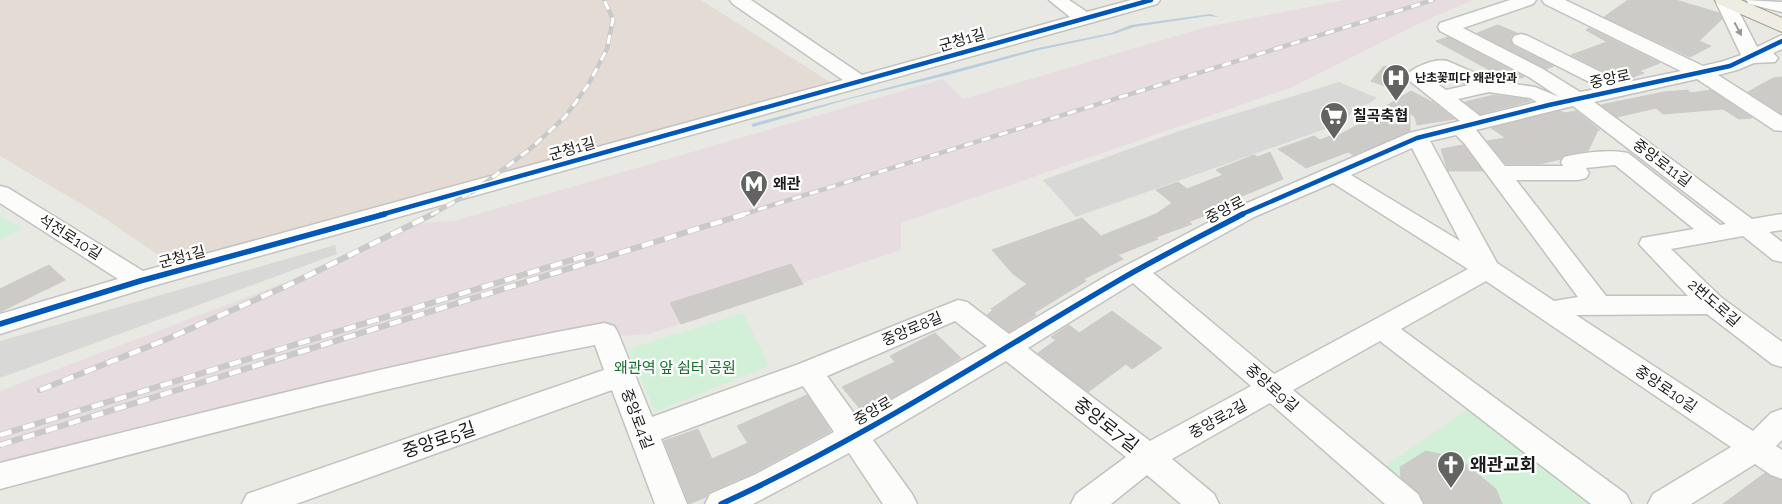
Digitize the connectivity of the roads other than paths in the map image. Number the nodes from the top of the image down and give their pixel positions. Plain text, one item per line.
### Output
1 (739, 0) edge
2 (1058, 0) edge
3 (1152, 0) edge
4 (1527, 0) edge
5 (1552, 0) edge
6 (1724, 0) edge
7 (1755, 0) edge
8 (1782, 7) edge
9 (1084, 19) junction
10 (1782, 26) edge
11 (1521, 40) dead end
12 (1782, 41) edge
13 (1752, 57) junction
14 (1782, 58) edge
15 (1700, 72) junction
16 (859, 82) junction
17 (1489, 86) junction
18 (1620, 89) junction
19 (1442, 97) junction
20 (1566, 101) junction
21 (1468, 125) junction
22 (1782, 125) edge
23 (1417, 138) junction
24 (1498, 173) junction
25 (1334, 174) junction
26 (0, 192) edge
27 (1782, 222) edge
28 (1747, 227) junction
29 (1714, 232) junction
30 (1782, 254) edge
31 (1487, 269) junction
32 (1136, 272) junction
33 (140, 281) junction
34 (1714, 305) junction
35 (1599, 306) junction
36 (1550, 311) junction
37 (0, 324) edge
38 (1380, 327) junction
39 (1007, 348) junction
40 (1782, 358) edge
41 (809, 372) junction
42 (620, 376) junction
43 (1272, 388) junction
44 (1782, 421) edge
45 (643, 433) junction
46 (854, 436) junction
47 (1755, 448) junction
48 (1148, 457) junction
49 (1782, 466) edge
50 (0, 476) edge
51 (258, 504) edge
52 (671, 504) edge
53 (721, 504) edge
54 (901, 504) edge
55 (1087, 504) edge
56 (1203, 504) edge
57 (1407, 504) edge
58 (1615, 504) edge
59 (1664, 504) edge

1 - 16 street
2 - 9 street
3 - 9 street, 군청1길
4 - 20 street
5 - 15 street
6 - 10 main road
6 -> 13 street
7 - 8 street
9 - 16 street, 군청1길
11 - 18 street
12 - 13 street, 중앙로
13 - 14 street
13 - 15 street, 중앙로
15 - 18 street, 중앙로
15 - 22 street
16 - 33 street, 군청1길
17 - 19 street
17 - 19 street
17 - 20 street
18 - 20 street, 중앙로
19 - 21 street
20 - 21 street, 중앙로
20 - 28 street, 중앙로11길
21 - 23 street, 중앙로
21 - 24 street
23 - 25 street, 중앙로
23 - 31 street, 중앙로10길
24 - 29 street
24 - 35 street
25 - 31 street
25 - 32 street, 중앙로
26 - 33 street, 석전로10길
27 - 28 street
28 - 29 street
28 - 30 street, 중앙로11길
29 - 34 street, 2번도로길
31 - 36 street, 중앙로10길
31 - 38 street, 중앙로2길
32 - 39 street, 중앙로
32 - 43 street, 중앙로9길
33 - 37 street, 군청1길
34 - 35 street
34 - 40 street, 2번도로길
35 - 36 street
36 - 47 street, 중앙로10길
38 - 43 street, 중앙로2길
38 - 58 street
39 - 41 street, 중앙로8길
39 - 46 street, 중앙로
39 - 48 street, 중앙로7길
41 - 45 street
41 - 46 street
42 - 45 street, 중앙로4길
42 - 50 street, 중앙로4길
42 - 51 street, 중앙로5길
43 - 48 street, 중앙로2길
43 - 57 street, 중앙로9길
44 - 47 street
45 - 52 street, 중앙로4길
46 - 53 street, 중앙로
46 - 54 street
47 - 49 street, 중앙로10길
47 - 59 street
48 - 55 street, 중앙로2길
48 - 56 street, 중앙로7길

